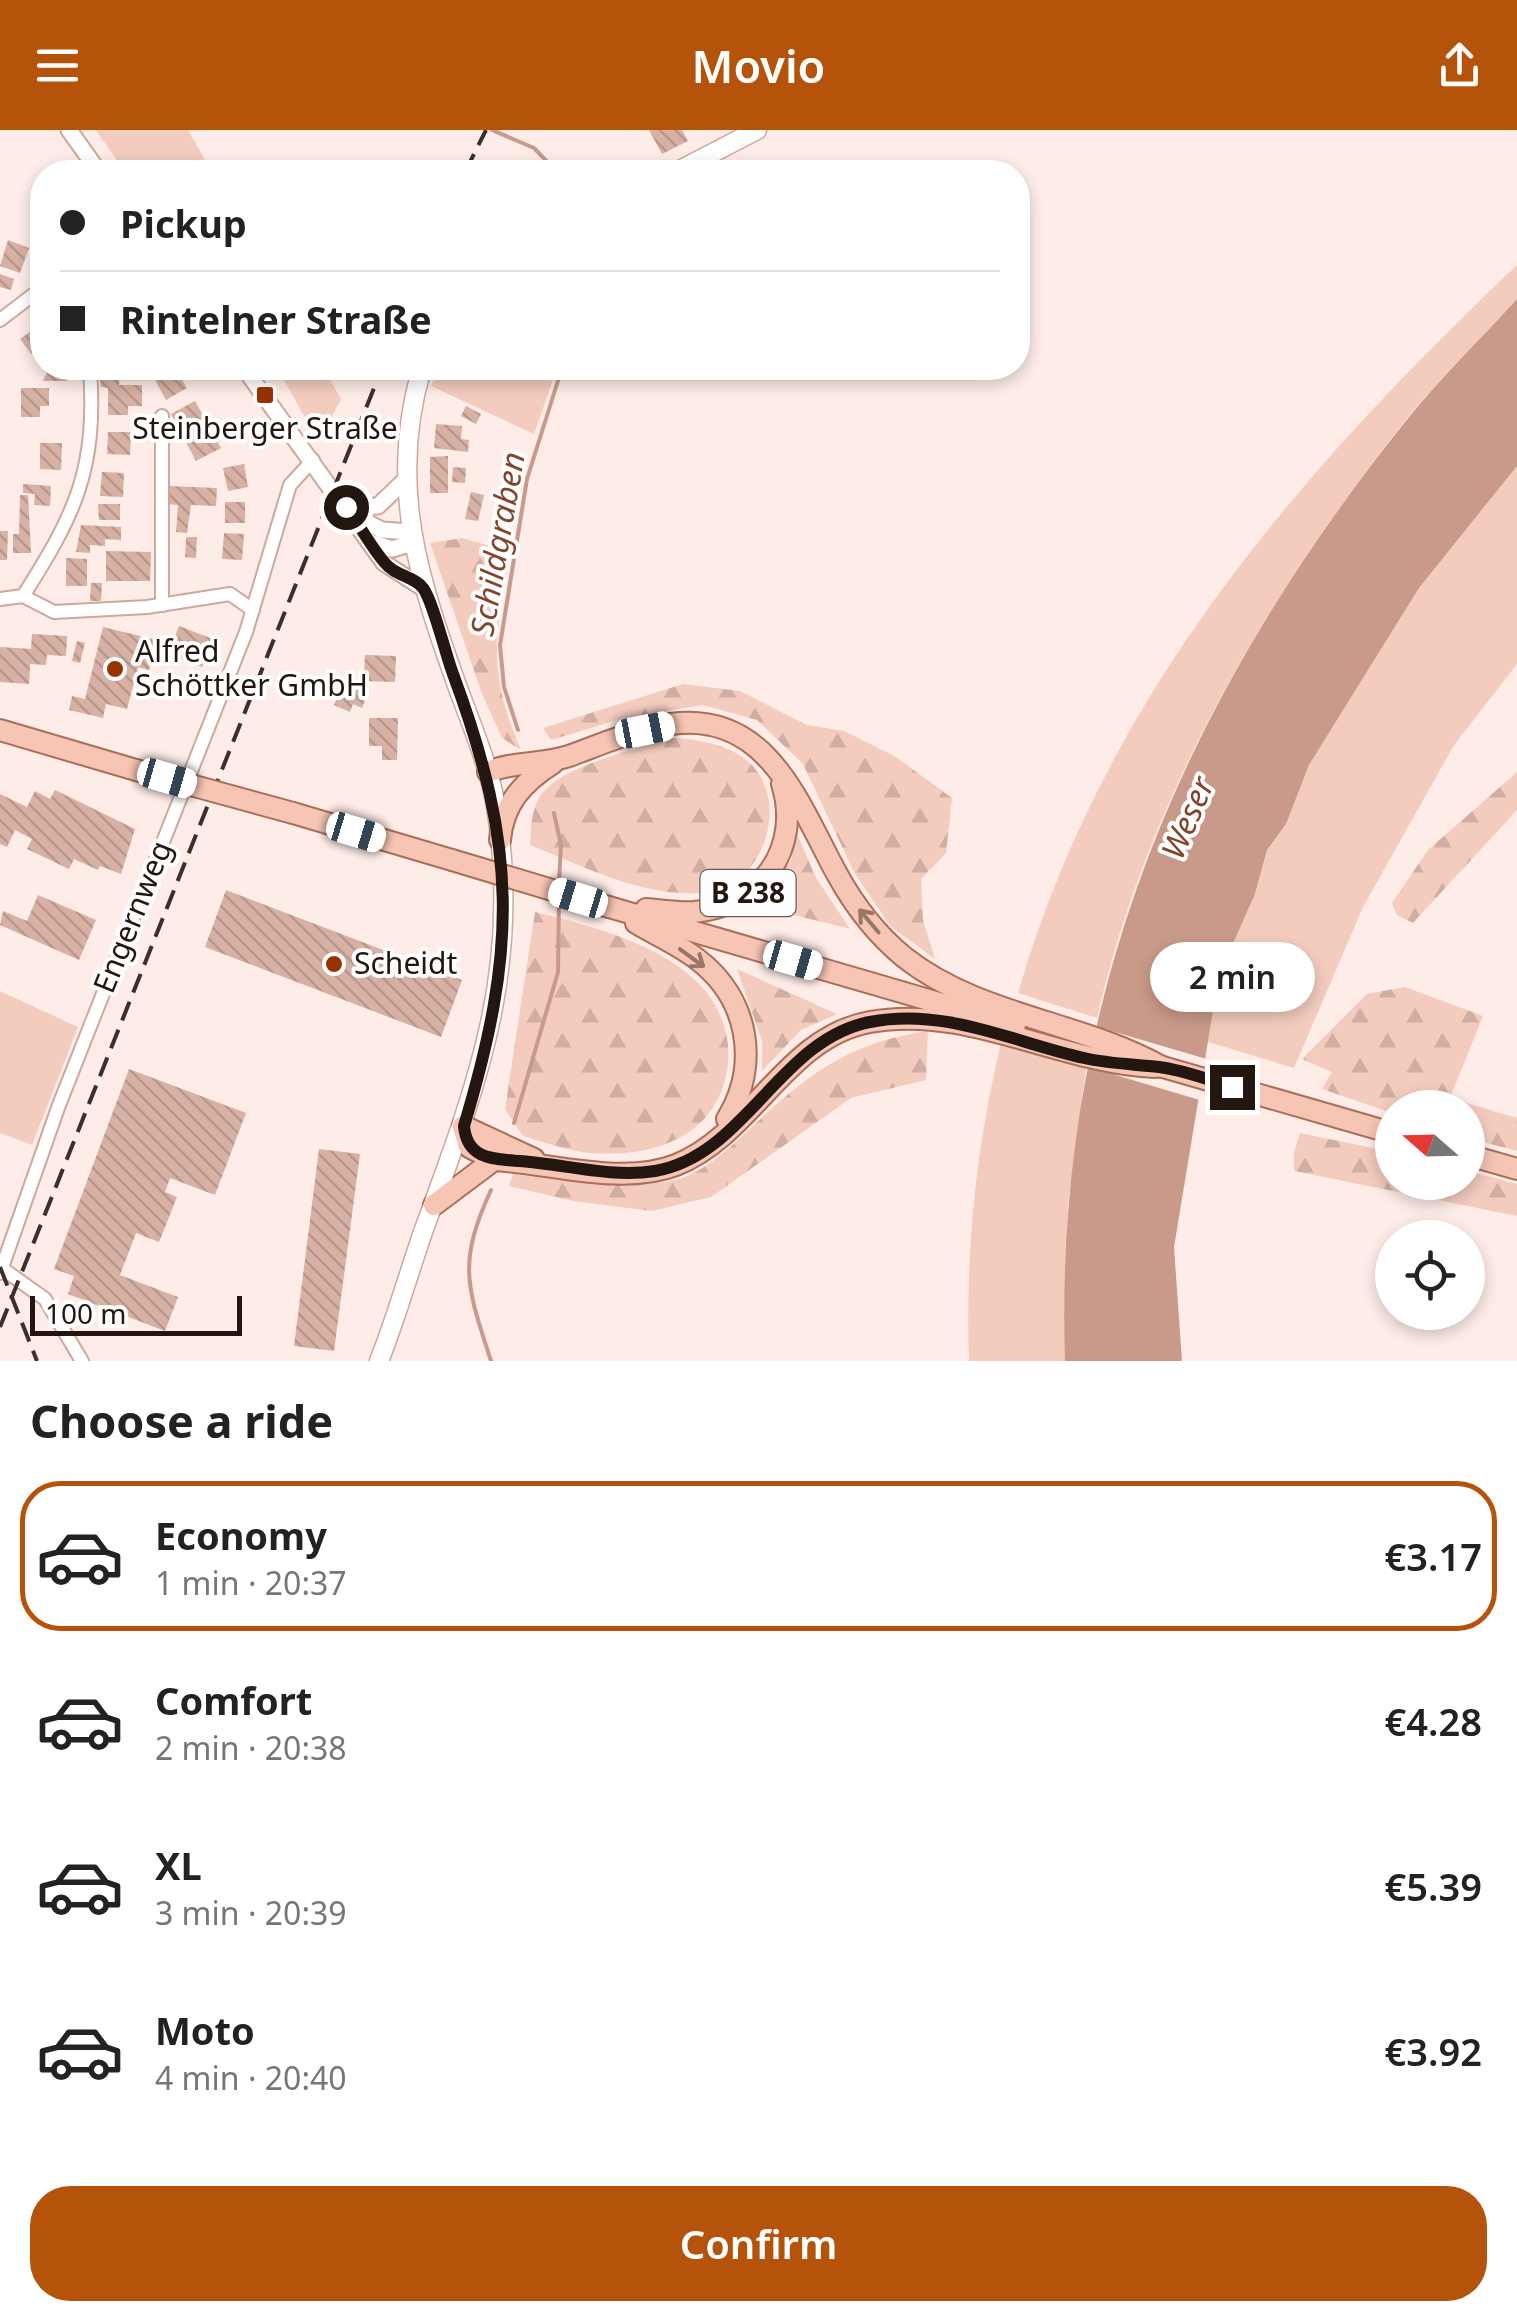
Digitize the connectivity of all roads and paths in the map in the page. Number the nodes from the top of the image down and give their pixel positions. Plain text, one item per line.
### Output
1 (69, 130) edge
2 (756, 130) edge
3 (91, 160) edge
4 (699, 160) edge
5 (30, 297) edge
6 (0, 320) edge
7 (90, 380) edge
8 (253, 380) edge
9 (418, 380) edge
10 (162, 416) dead end
11 (313, 460) junction
12 (404, 481) junction
13 (350, 511) junction
14 (412, 538) junction
15 (370, 542) junction
16 (423, 588) junction
17 (23, 596) junction
18 (0, 598) edge
19 (162, 604) junction
20 (253, 610) junction
21 (0, 730) edge
22 (558, 759) junction
23 (777, 766) junction
24 (488, 772) junction
25 (528, 780) junction
26 (500, 840) junction
27 (609, 907) junction
28 (939, 1002) junction
29 (1162, 1067) junction
30 (464, 1126) junction
31 (1375, 1128) edge
32 (712, 1143) junction
33 (494, 1160) junction
34 (1485, 1160) edge
35 (540, 1162) junction
36 (1517, 1169) edge
37 (434, 1205) junction
38 (2, 1271) edge
39 (395, 1319) junction
40 (82, 1361) edge
41 (370, 1361) edge
42 (379, 1361) edge
43 (390, 1361) edge

1 - 3 street
2 - 4 main road
5 - 6 street
7 - 17 street
8 - 11 street
9 - 12 main road
10 - 19 street
11 - 13 street
11 - 20 street, Engernweg
12 - 13 street
12 - 14 main road
13 - 14 street
13 - 15 street
14 - 15 street
14 - 16 main road
15 - 16 street
16 - 24 main road
17 - 18 street
17 - 19 street
19 - 20 street
20 - 38 street, Engernweg
21 - 27 main road, B 238, bridge
22 - 23 main road, B 238
22 - 24 main road, B 238
22 - 25 main road, B 238
23 - 27 main road, B 238
28 -> 23 main road, B 238
24 - 25 main road
24 - 26 main road
25 - 26 main road, B 238
26 - 30 main road
27 - 28 main road, B 238
27 -> 32 main road, B 238
28 - 29 main road, B 238
28 - 29 main road, B 238
28 - 32 main road, B 238
29 - 31 main road, B 238
30 - 33 main road
30 - 35 main road, B 238
30 - 37 main road
32 - 35 main road, B 238
33 - 35 main road, B 238
33 - 37 main road
34 - 36 main road
37 - 39 main road
38 - 40 street
39 - 41 main road
39 - 42 main road
39 - 43 main road

